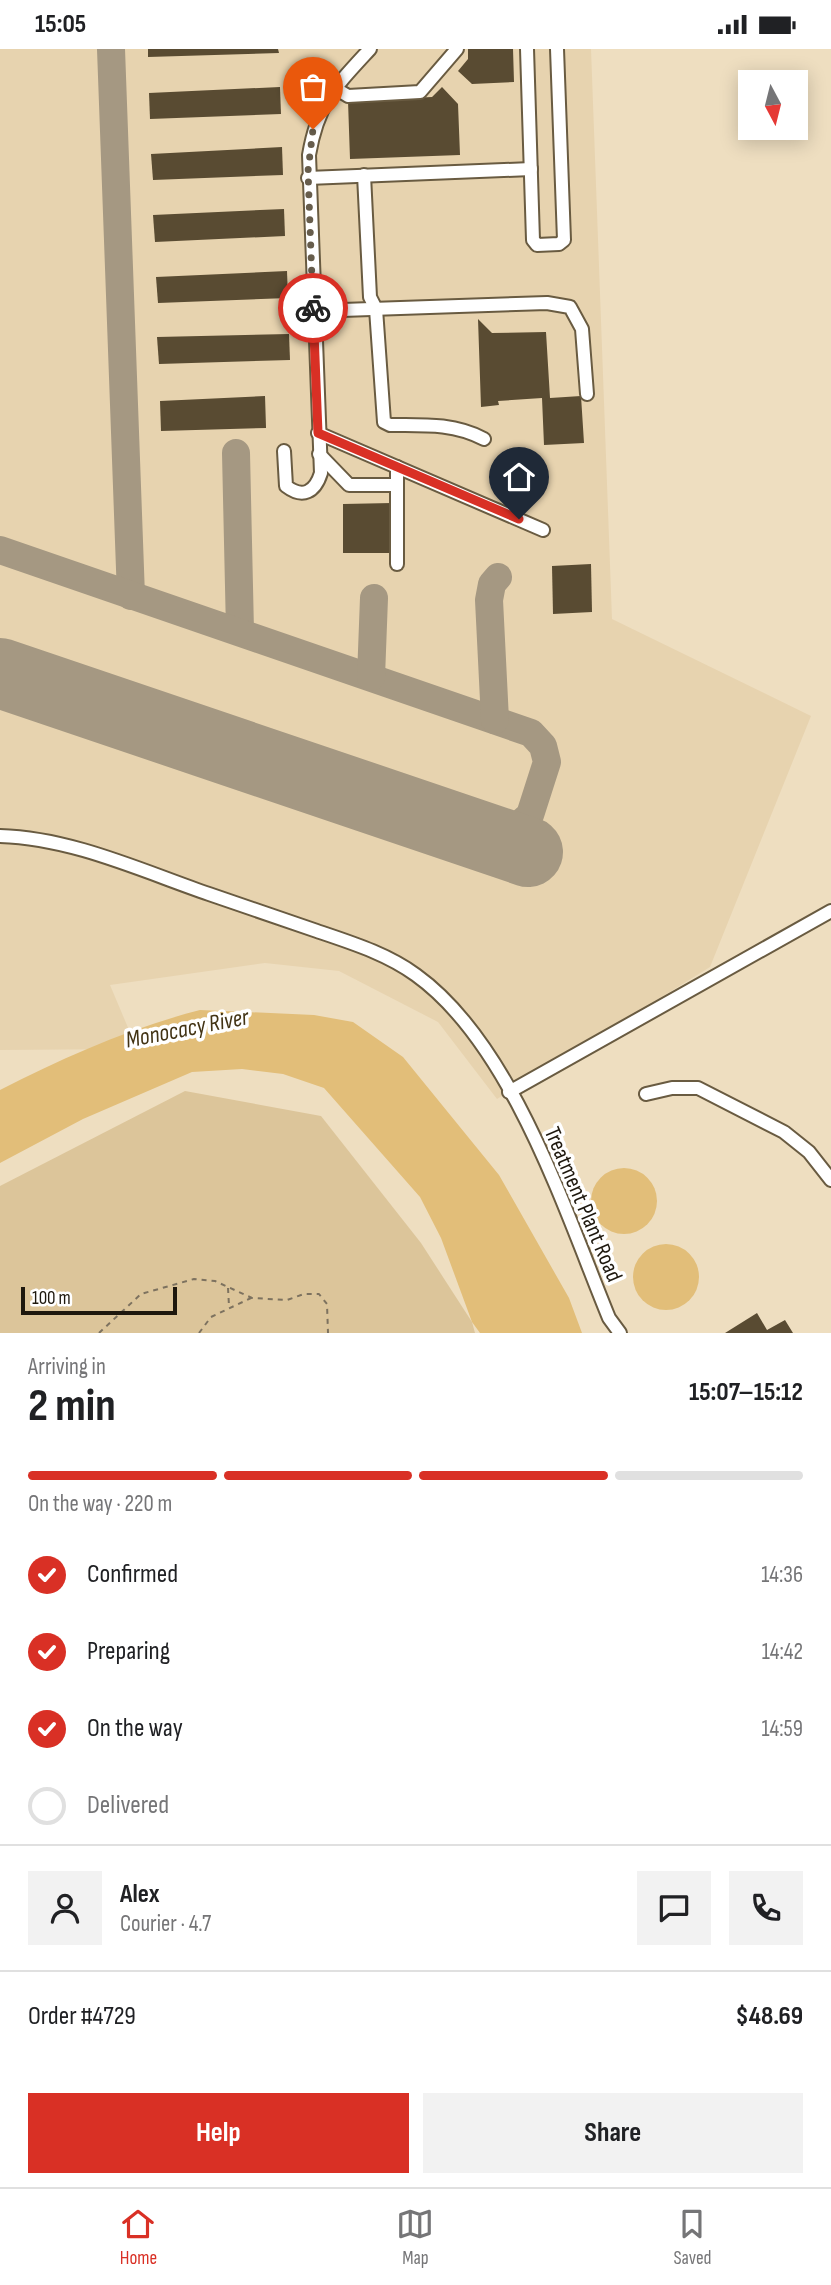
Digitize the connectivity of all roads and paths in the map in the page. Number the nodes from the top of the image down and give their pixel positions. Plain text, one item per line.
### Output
1 (370, 49) edge
2 (457, 49) edge
3 (527, 49) edge
4 (557, 49) edge
5 (335, 88) junction
6 (531, 169) junction
7 (364, 175) junction
8 (308, 177) junction
9 (376, 309) junction
10 (313, 311) junction
11 (587, 394) dead end
12 (318, 433) junction
13 (484, 439) dead end
14 (284, 451) dead end
15 (318, 454) junction
16 (397, 467) junction
17 (397, 485) junction
18 (543, 530) dead end
19 (397, 564) dead end
20 (0, 836) edge
21 (831, 911) edge
22 (509, 1092) junction
23 (646, 1094) dead end
24 (831, 1180) edge
25 (227, 1287) junction
26 (252, 1298) junction
27 (229, 1307) junction
28 (99, 1333) edge
29 (199, 1333) edge
30 (328, 1333) edge
31 (620, 1333) edge

1 - 5 street
2 - 5 street
3 - 6 street
4 - 6 street
5 - 8 street
6 - 7 street
7 - 8 street
7 - 9 street
8 - 10 street
9 - 10 street
9 - 11 street
9 - 13 street
10 - 12 street
12 - 15 street
12 - 16 street
14 - 15 street
15 - 17 street
16 - 17 street
16 - 18 street
17 - 19 street
20 - 22 street, Treatment Plant Road
21 - 22 street
22 - 31 street, Treatment Plant Road
23 - 24 street
25 - 26 path
25 - 27 path
25 - 28 path
26 - 27 path
26 - 30 path
27 - 29 path

